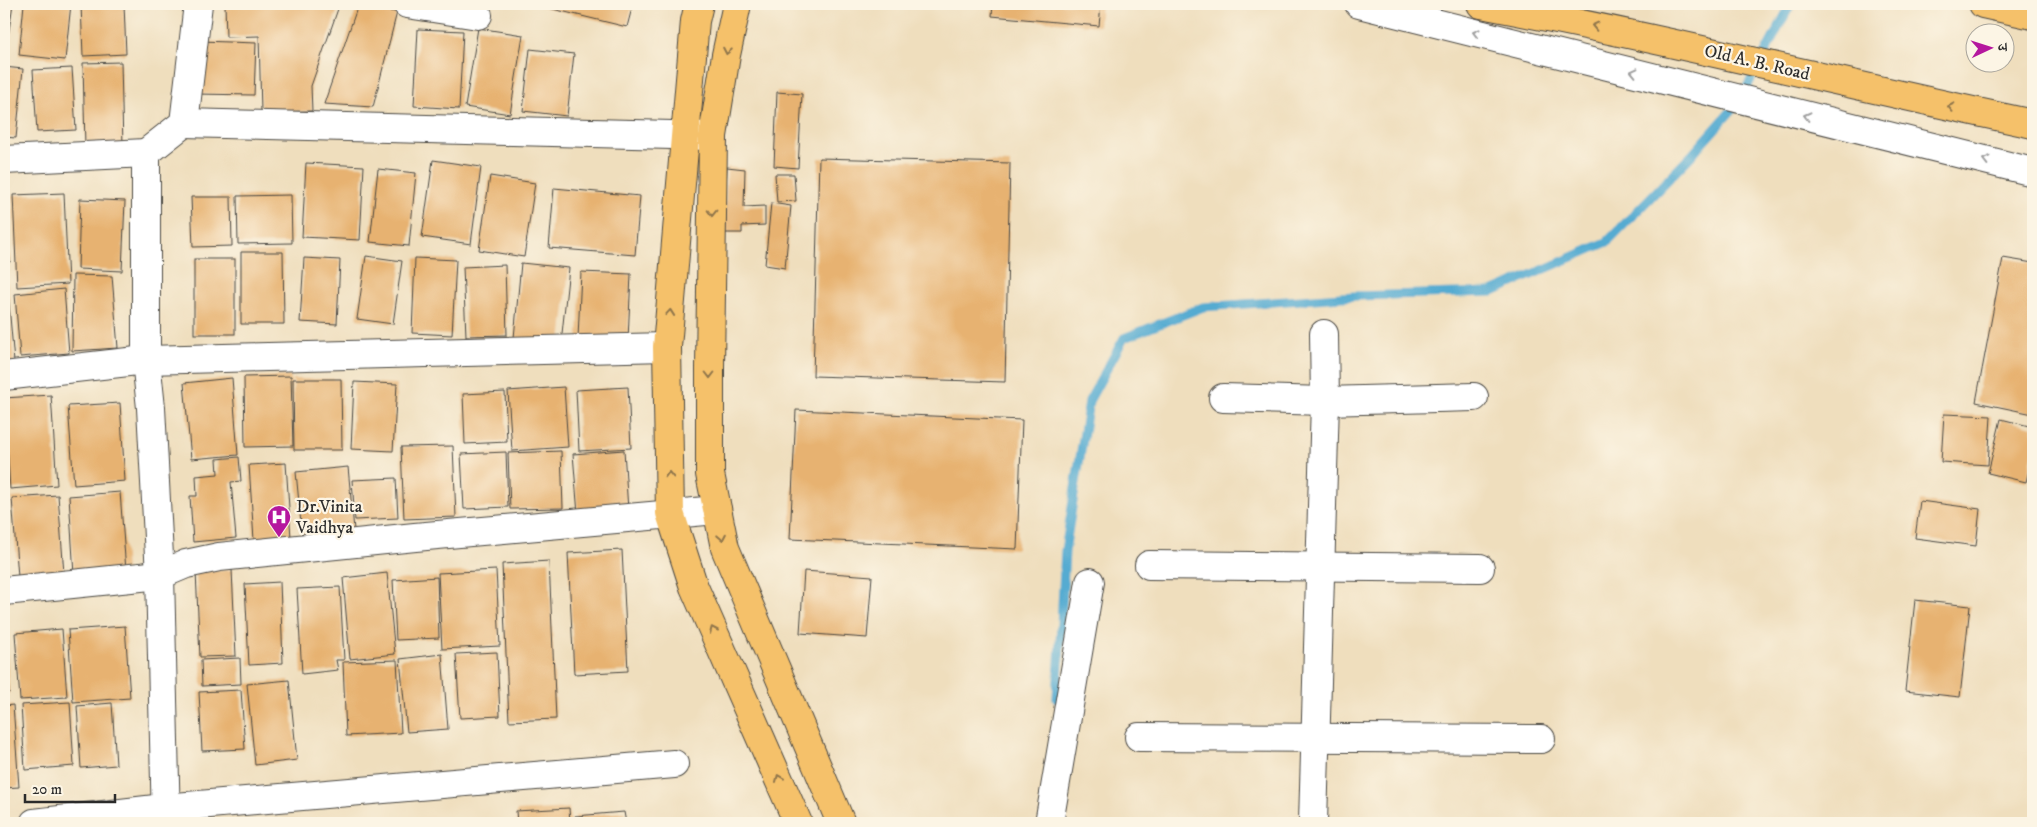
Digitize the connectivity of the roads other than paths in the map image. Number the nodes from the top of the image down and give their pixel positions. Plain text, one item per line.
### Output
1 (198, 4) edge
2 (407, 4) edge
3 (698, 4) edge
4 (737, 4) edge
5 (1359, 4) edge
6 (1481, 4) edge
7 (1983, 4) edge
8 (478, 15) dead end
9 (2033, 15) edge
10 (184, 123) junction
11 (2033, 124) edge
12 (685, 135) junction
13 (713, 136) junction
14 (146, 153) junction
15 (4, 160) edge
16 (2033, 172) edge
17 (1324, 334) dead end
18 (667, 347) junction
19 (146, 360) junction
20 (4, 376) edge
21 (1474, 397) dead end
22 (1223, 398) dead end
23 (1325, 401) junction
24 (717, 510) junction
25 (670, 513) junction
26 (1149, 565) dead end
27 (1320, 566) junction
28 (1480, 568) dead end
29 (160, 575) junction
30 (1090, 582) dead end
31 (4, 591) edge
32 (1139, 737) dead end
33 (1316, 737) junction
34 (1541, 739) dead end
35 (674, 764) dead end
36 (165, 815) edge
37 (34, 823) edge
38 (798, 823) edge
39 (841, 823) edge
40 (1049, 823) edge
41 (1313, 823) edge

1 - 10 street
2 - 8 street
3 - 12 main road
4 -> 13 main road
16 -> 5 street
11 -> 6 main road, Old A. B. Road
7 - 9 main road
10 - 12 street
10 - 14 street
12 - 13 street
18 -> 12 main road
13 -> 24 main road
14 - 15 street
14 - 19 street
17 - 23 street
18 - 19 street
25 -> 18 main road
19 - 20 street
19 - 29 street
21 - 23 street
22 - 23 street
23 - 27 street
24 - 25 street
24 -> 39 main road
25 - 29 street
38 -> 25 main road
26 - 27 street
27 - 28 street
27 - 33 street
29 - 31 street
29 - 36 street
30 - 40 street
32 - 33 street
33 - 34 street
33 - 41 street
35 - 36 street
36 - 37 street

